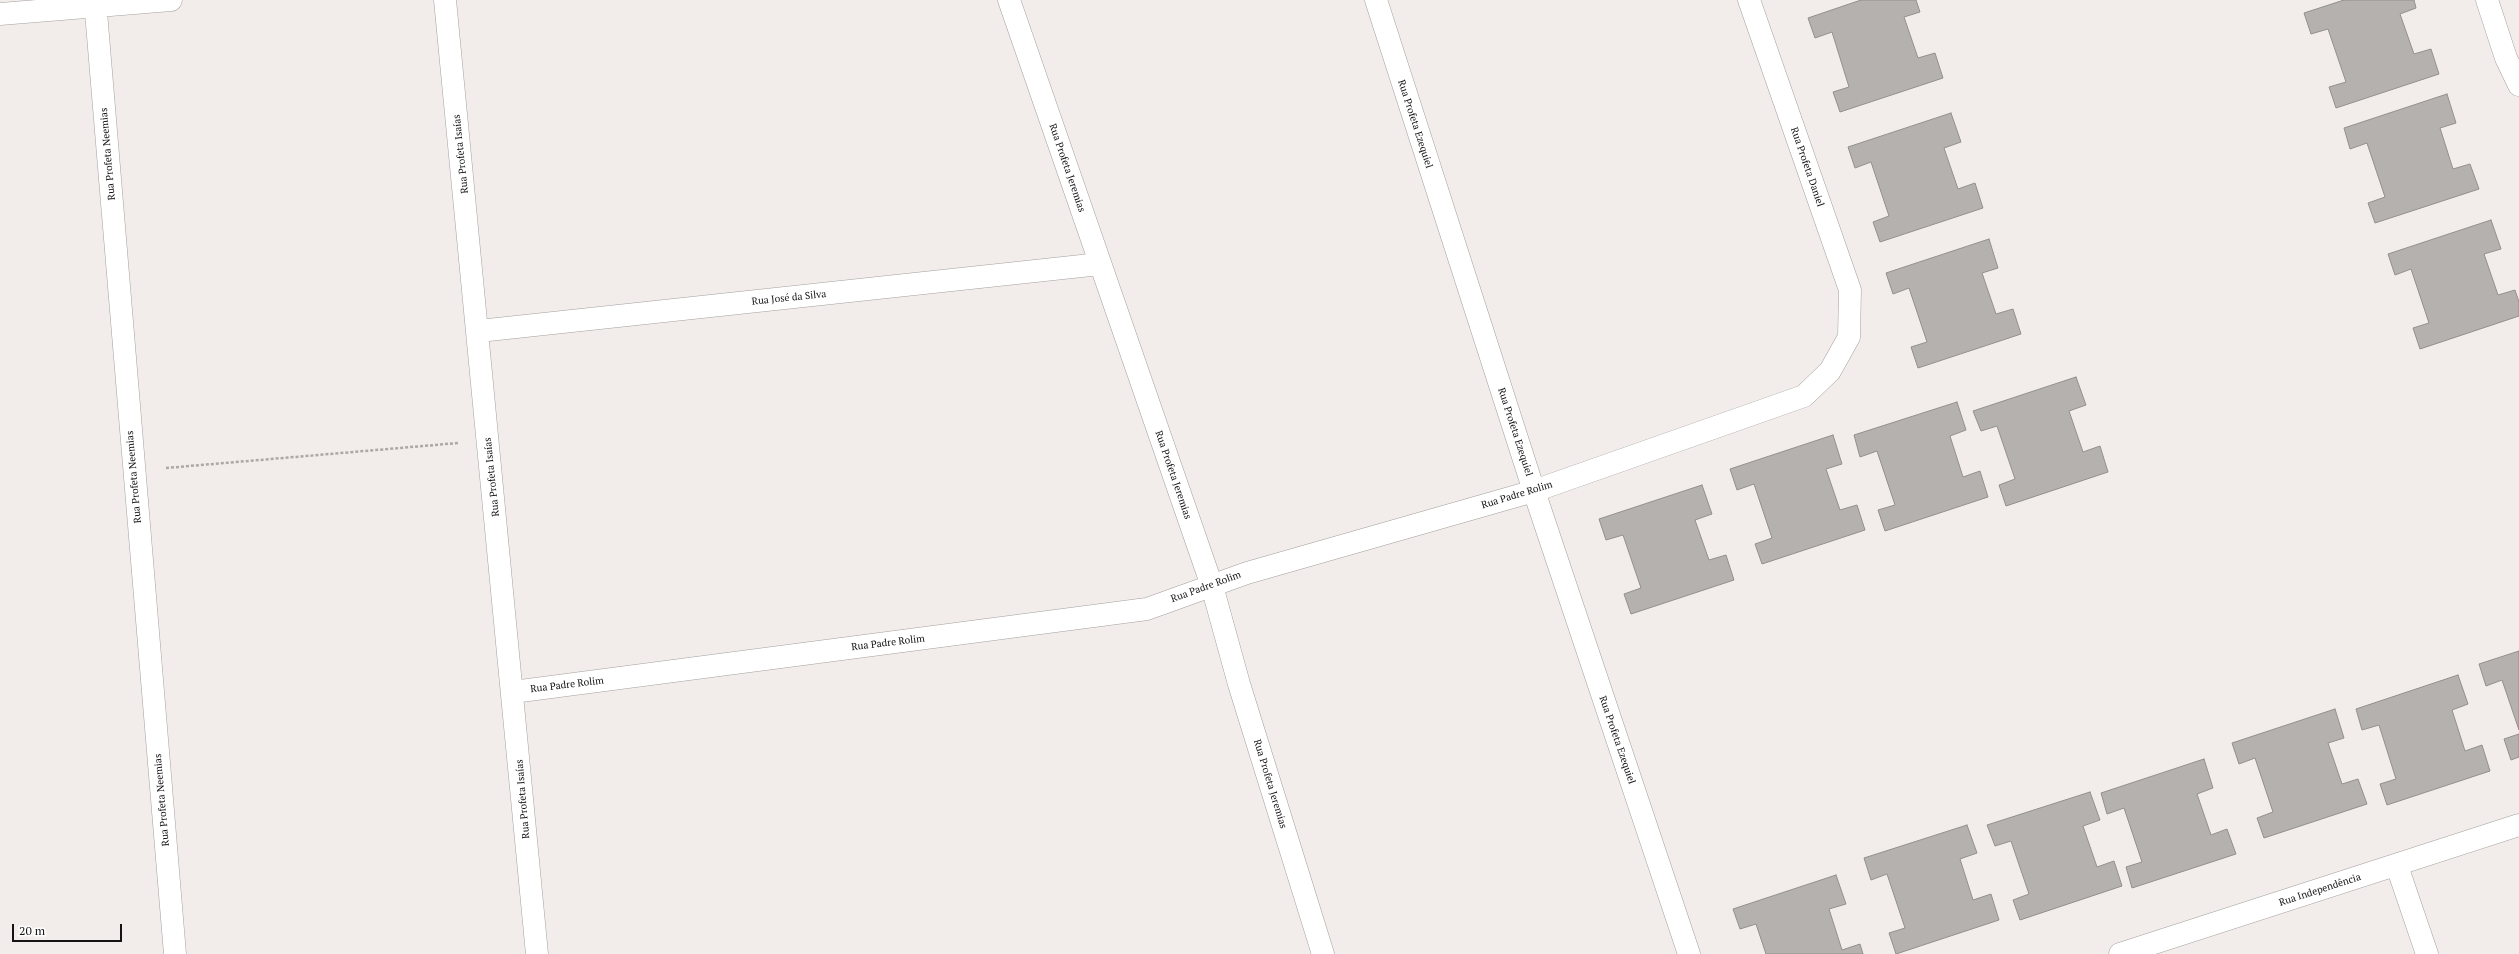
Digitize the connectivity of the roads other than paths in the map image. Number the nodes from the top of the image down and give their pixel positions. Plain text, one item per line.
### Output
1 (171, 0) edge
2 (445, 0) edge
3 (1009, 0) edge
4 (1376, 0) edge
5 (1749, 0) edge
6 (2487, 0) edge
7 (96, 3) edge
8 (0, 14) edge
9 (2519, 85) edge
10 (1100, 264) junction
11 (479, 331) junction
12 (1848, 337) joint
13 (1534, 491) junction
14 (1212, 586) junction
15 (513, 692) junction
16 (2519, 826) edge
17 (2397, 866) junction
18 (175, 954) edge
19 (537, 954) edge
20 (1323, 954) edge
21 (1689, 954) edge
22 (2120, 954) edge
23 (2427, 954) edge

1 - 7 street
2 - 11 street, Rua Profeta Isaías
3 - 10 street, Rua Profeta Jeremias
4 - 13 street, Rua Profeta Ezequiel
5 - 12 street, Rua Profeta Daniel
6 - 9 street
7 - 8 street
7 - 18 street, Rua Profeta Neemias
10 - 11 street, Rua José da Silva
10 - 14 street, Rua Profeta Jeremias
11 - 15 street, Rua Profeta Isaías
12 - 13 street, Rua Padre Rolim
13 - 14 street, Rua Padre Rolim
13 - 21 street, Rua Profeta Ezequiel
14 - 15 street, Rua Padre Rolim
14 - 20 street, Rua Profeta Jeremias
15 - 19 street, Rua Profeta Isaías
16 - 17 street, Rua Independência
17 - 22 street, Rua Independência
17 - 23 street

